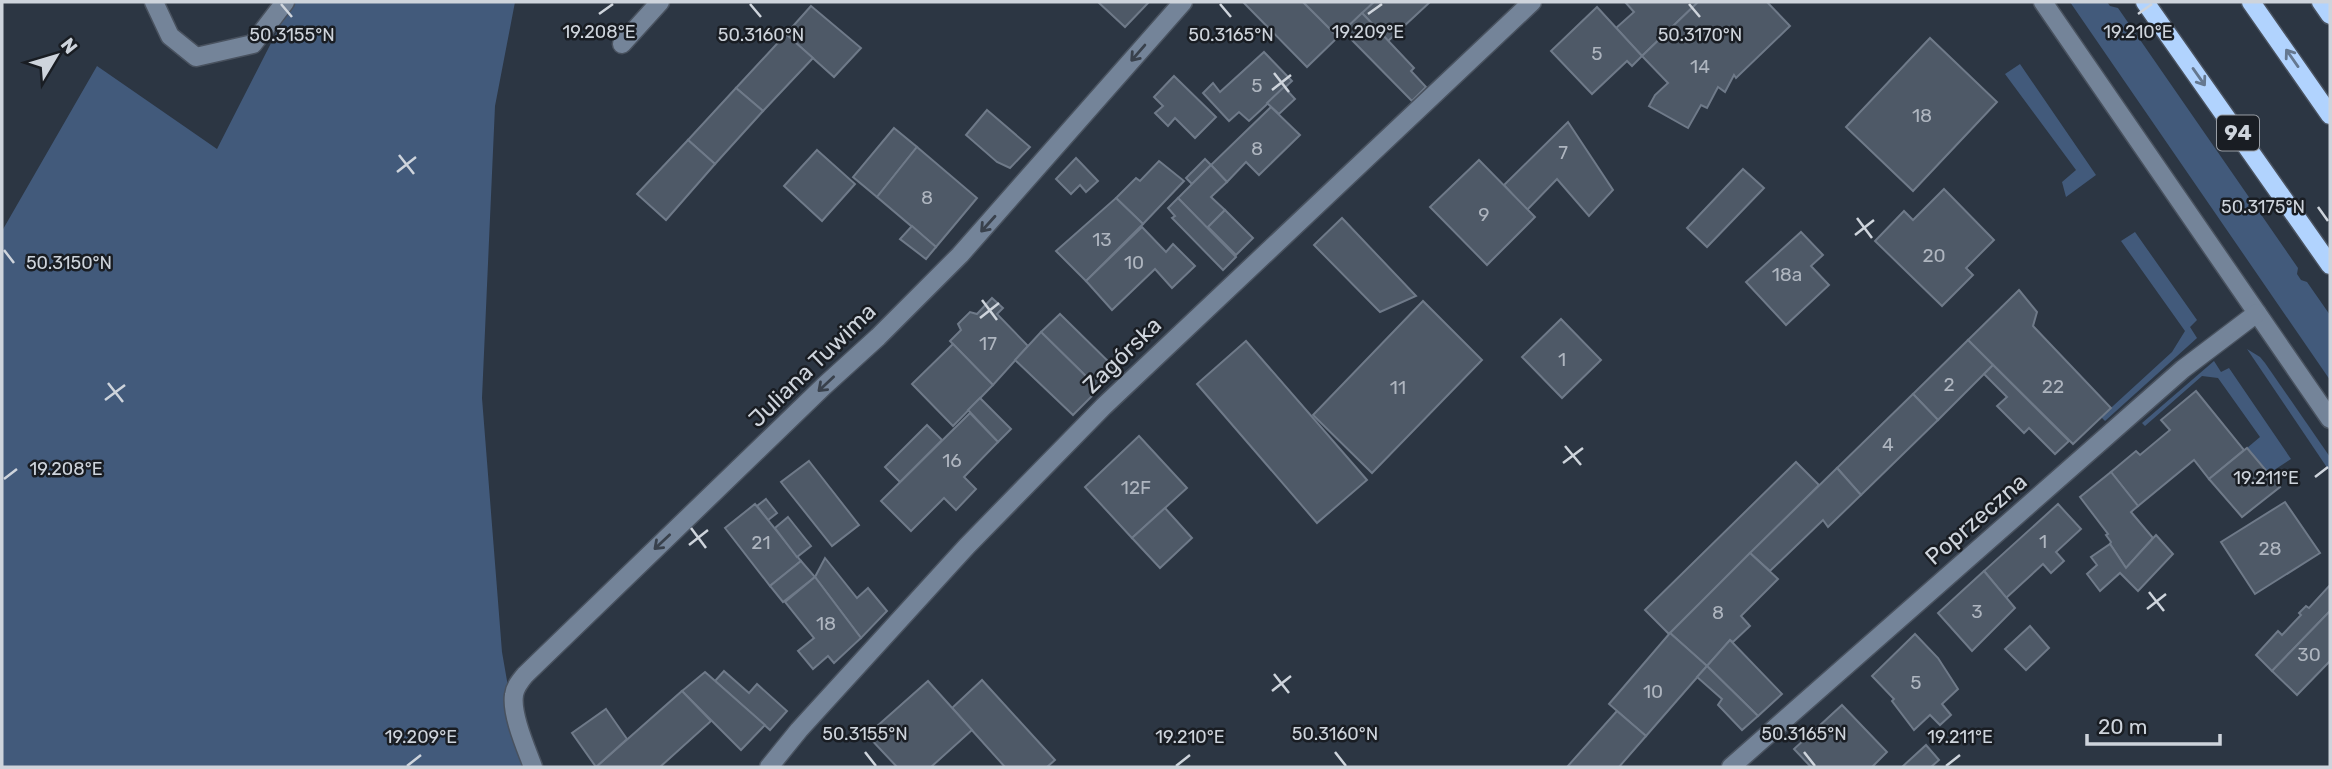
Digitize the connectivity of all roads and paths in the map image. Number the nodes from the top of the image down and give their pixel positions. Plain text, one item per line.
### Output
1 (154, 2) edge
2 (285, 2) edge
3 (660, 2) edge
4 (1182, 2) edge
5 (1532, 2) edge
6 (2043, 2) edge
7 (2145, 2) edge
8 (2251, 2) edge
9 (2321, 2) edge
10 (2330, 15) edge
11 (622, 44) dead end
12 (2330, 115) edge
13 (2330, 265) edge
14 (2257, 313) junction
15 (2330, 419) edge
16 (533, 767) edge
17 (769, 767) edge
18 (1731, 767) edge

1 - 2 street
3 - 11 street
4 -> 16 street, Juliana Tuwima
5 - 17 street, Zagórska
6 - 14 street
7 -> 13 main road, 94
12 -> 8 main road
9 - 10 main road
14 - 15 street
14 - 18 street, Poprzeczna

